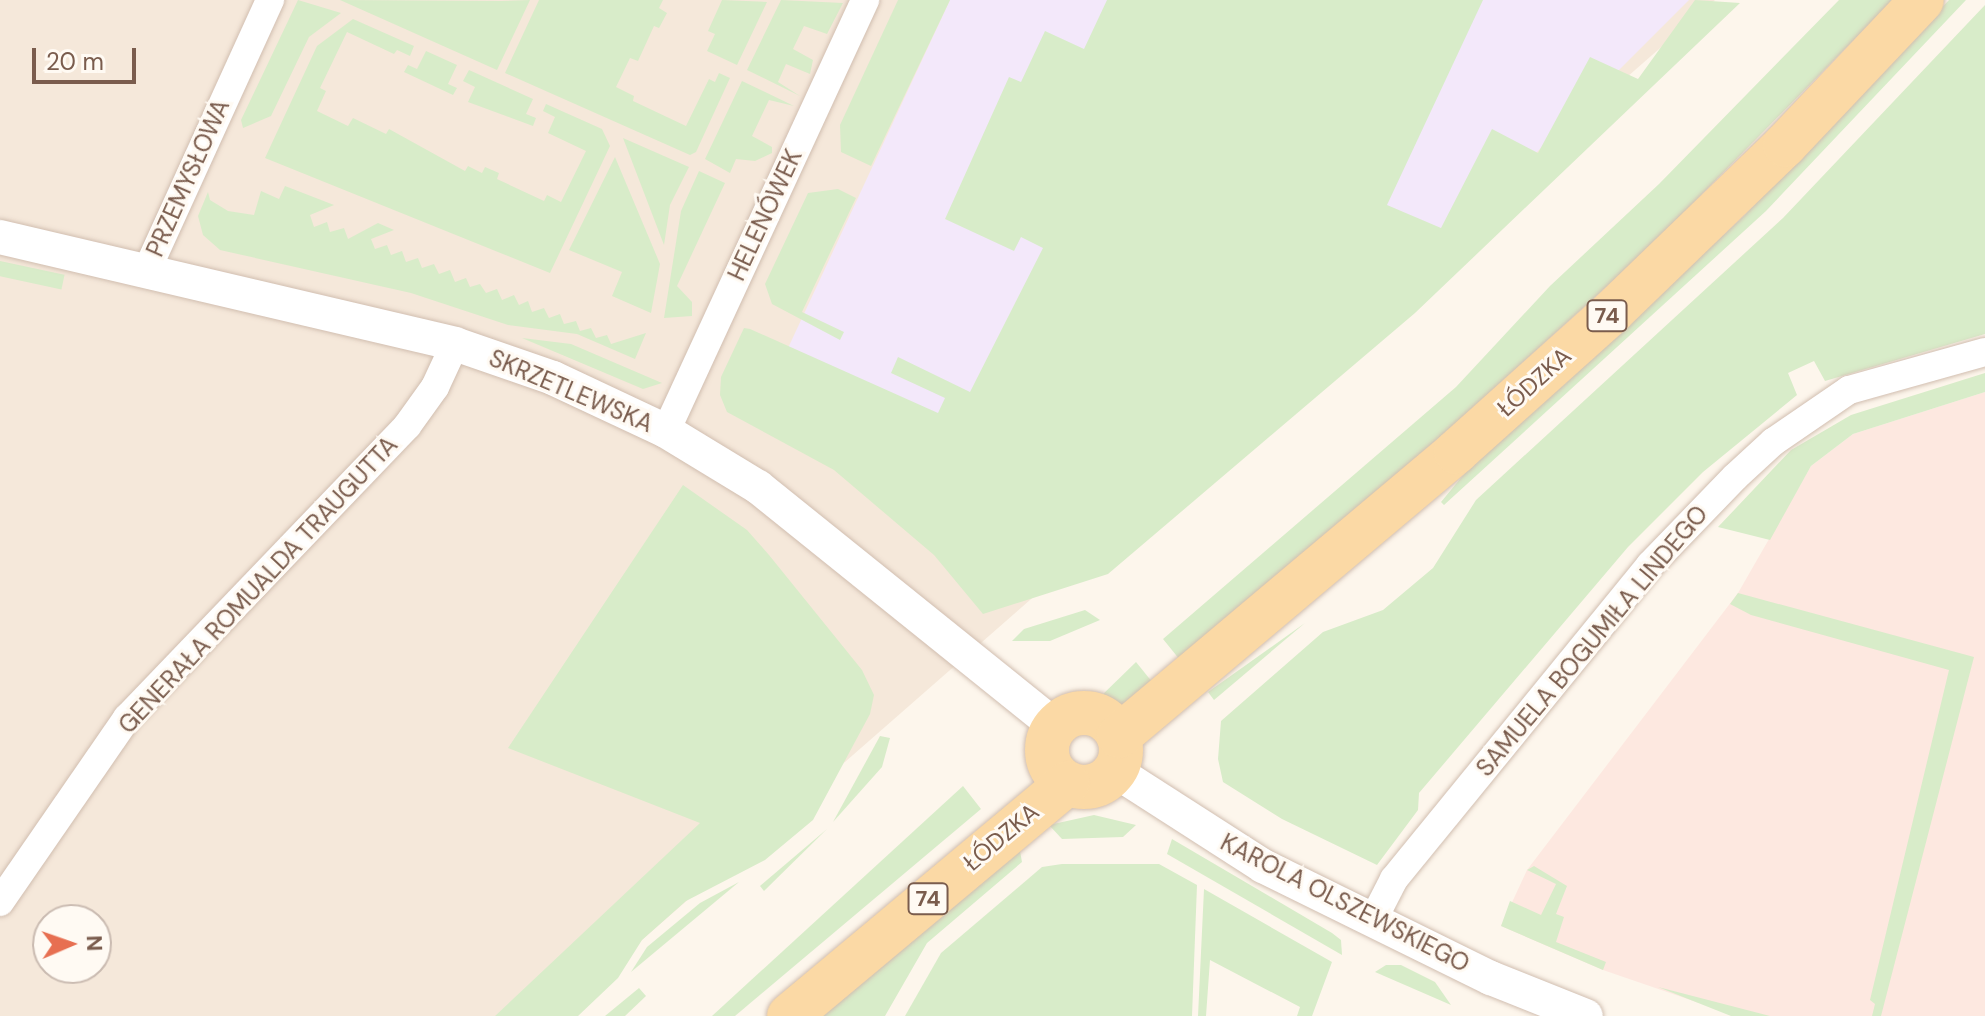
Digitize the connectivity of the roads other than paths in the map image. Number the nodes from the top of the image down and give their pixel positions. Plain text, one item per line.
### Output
1 (270, 0) edge
2 (865, 0) edge
3 (1922, 0) edge
4 (0, 237) edge
5 (147, 270) junction
6 (455, 344) junction
7 (1985, 352) edge
8 (666, 431) junction
9 (1055, 726) junction
10 (1117, 754) junction
11 (1068, 783) junction
12 (0, 902) edge
13 (1372, 922) junction
14 (789, 1016) edge
15 (1586, 1016) edge

1 - 5 street, PRZEMYSŁOWA
2 - 8 street, HELENÓWEK
3 - 10 main road, ŁÓDZKA / 74
4 - 5 street, SKRZETLEWSKA
5 - 6 street, SKRZETLEWSKA
6 - 8 street, SKRZETLEWSKA
6 - 12 street, GENERAŁA ROMUALDA TRAUGUTTA
7 - 13 street, SAMUELA BOGUMIŁA LINDEGO
8 - 9 street, SKRZETLEWSKA
9 - 10 main road
9 - 11 main road
10 - 11 main road, 74
10 - 13 street, KAROLA OLSZEWSKIEGO
11 - 14 main road, ŁÓDZKA / 74
13 - 15 street, KAROLA OLSZEWSKIEGO

